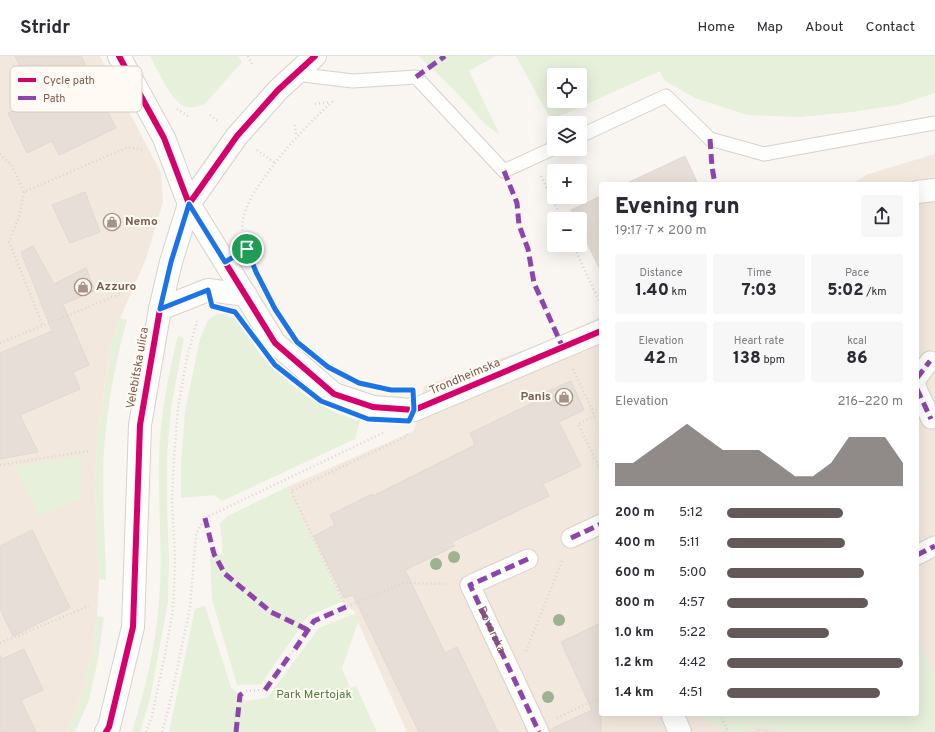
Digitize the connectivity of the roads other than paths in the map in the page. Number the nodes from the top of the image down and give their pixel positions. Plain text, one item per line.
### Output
1 (119, 56) edge
2 (315, 56) edge
3 (124, 66) edge
4 (295, 74) junction
5 (142, 98) edge
6 (935, 123) edge
7 (587, 133) edge
8 (547, 151) edge
9 (935, 190) edge
10 (919, 192) edge
11 (189, 204) junction
12 (246, 295) junction
13 (160, 309) junction
14 (599, 332) edge
15 (930, 361) dead end
16 (919, 375) edge
17 (919, 393) edge
18 (931, 419) dead end
19 (599, 525) edge
20 (571, 538) road end
21 (935, 546) edge
22 (919, 554) edge
23 (528, 559) dead end
24 (673, 716) edge
25 (537, 730) edge
26 (106, 732) edge
27 (680, 732) edge

1 - 3 street, Trondheimska
2 - 4 street, Velebitska ulica
4 - 8 lane
4 - 11 street, Velebitska ulica
5 - 11 street, Trondheimska
6 - 7 lane
9 - 10 street
11 - 12 street, Trondheimska
11 - 13 street, Velebitska ulica
12 - 13 street
12 - 14 street, Trondheimska
13 - 26 street, Velebitska ulica
15 - 16 street
17 - 18 street
19 - 20 street
21 - 22 street
23 - 25 street, Doverska
24 - 27 street

